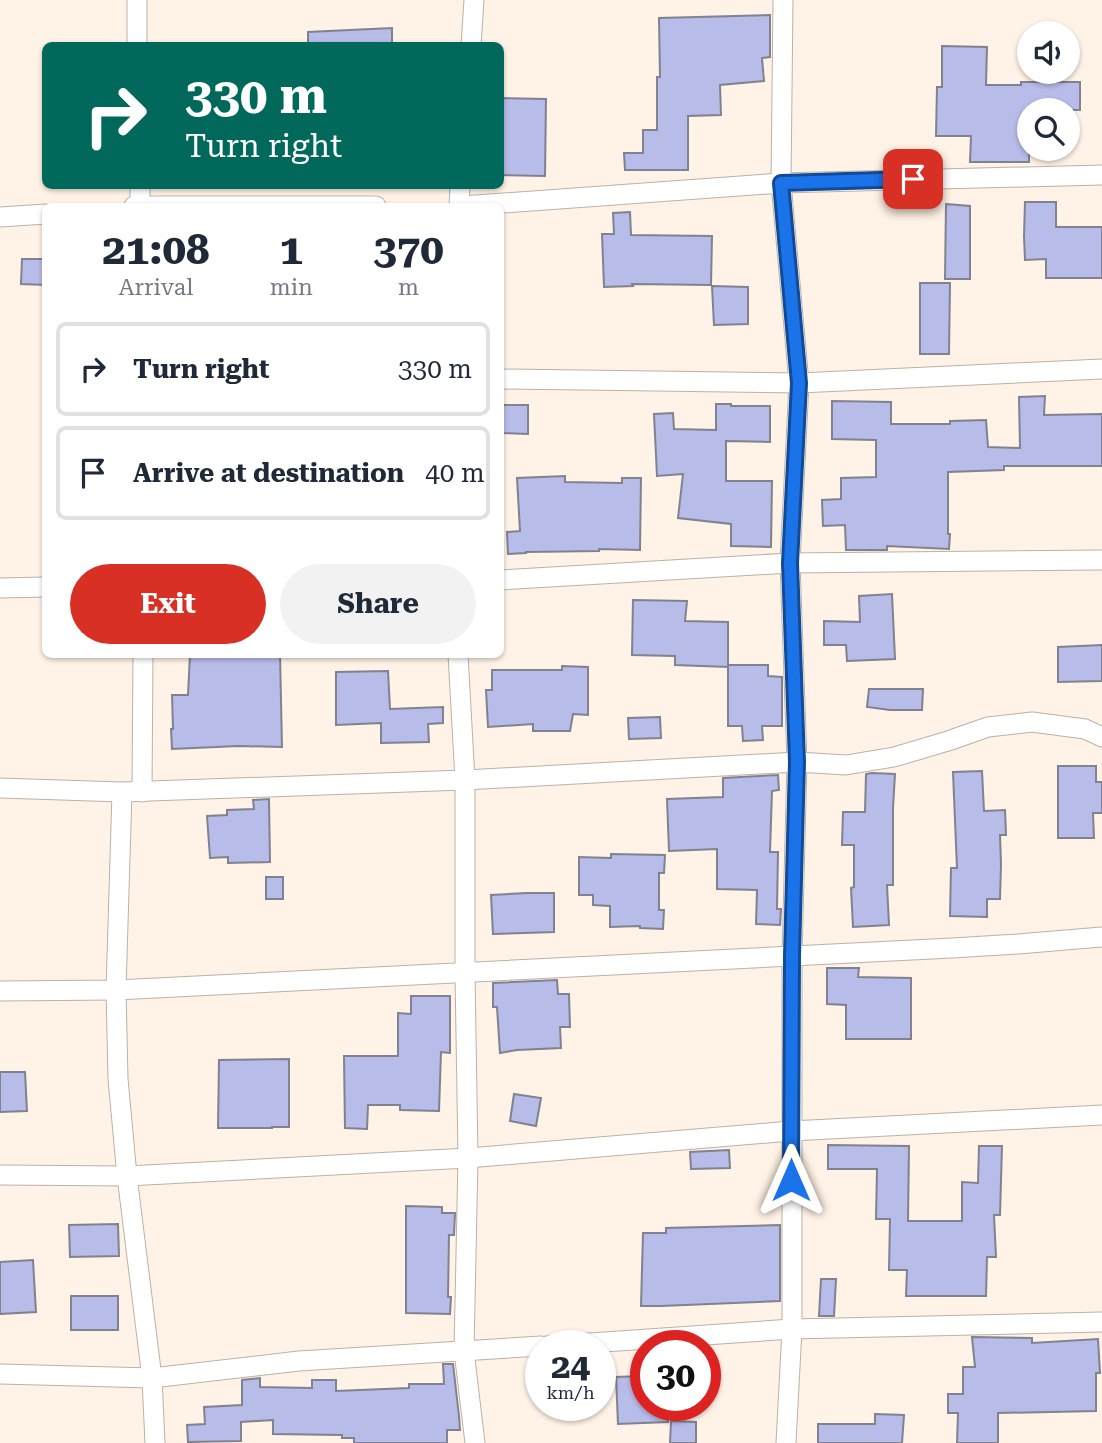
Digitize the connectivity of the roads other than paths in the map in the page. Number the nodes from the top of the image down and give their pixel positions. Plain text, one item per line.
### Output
1 (136, 0) edge
2 (474, 0) edge
3 (783, 0) edge
4 (137, 42) edge
5 (471, 42) edge
6 (1102, 175) edge
7 (781, 183) junction
8 (502, 203) edge
9 (42, 214) edge
10 (0, 217) edge
11 (1102, 369) edge
12 (504, 379) edge
13 (799, 383) junction
14 (1102, 560) edge
15 (790, 563) junction
16 (504, 580) edge
17 (42, 587) edge
18 (0, 588) edge
19 (143, 658) edge
20 (458, 658) edge
21 (1102, 737) edge
22 (797, 762) junction
23 (465, 780) junction
24 (0, 788) edge
25 (132, 792) junction
26 (1102, 937) edge
27 (792, 956) junction
28 (465, 973) junction
29 (116, 990) junction
30 (0, 991) edge
31 (1102, 1115) edge
32 (791, 1130) junction
33 (468, 1158) junction
34 (0, 1175) edge
35 (127, 1176) junction
36 (1102, 1322) edge
37 (792, 1329) junction
38 (616, 1341) edge
39 (525, 1347) edge
40 (464, 1351) junction
41 (0, 1374) edge
42 (152, 1378) junction
43 (155, 1443) edge
44 (475, 1443) edge
45 (786, 1443) edge

1 - 4 street
2 - 5 street
3 - 7 street
6 - 7 street
7 - 8 street
7 - 13 street
9 - 10 street
11 - 13 street
12 - 13 street
13 - 15 street
14 - 15 street
15 - 16 street
15 - 22 street
17 - 18 street
19 - 25 street
20 - 23 street
21 - 22 street
22 - 23 street
22 - 27 street
23 - 25 street
23 - 28 street
24 - 25 street
25 - 29 street
26 - 27 street
27 - 28 street
27 - 32 street
28 - 29 street
28 - 33 street
29 - 30 street
29 - 35 street
31 - 32 street
32 - 33 street
32 - 37 street
33 - 35 street
33 - 40 street
34 - 35 street
35 - 42 street
36 - 37 street
37 - 38 street
37 - 45 street
39 - 40 street
40 - 42 street
40 - 44 street
41 - 42 street
42 - 43 street

